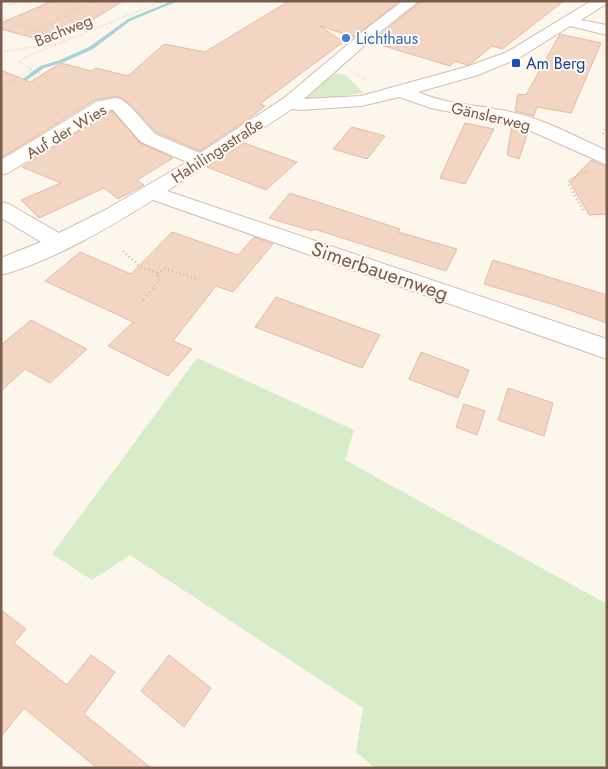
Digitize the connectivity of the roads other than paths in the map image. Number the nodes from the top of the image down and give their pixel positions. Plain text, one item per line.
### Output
1 (412, 1) edge
2 (601, 1) edge
3 (566, 21) junction
4 (607, 30) edge
5 (394, 93) junction
6 (290, 102) junction
7 (607, 159) edge
8 (202, 161) junction
9 (1, 169) edge
10 (152, 193) junction
11 (1, 209) edge
12 (57, 244) junction
13 (1, 267) edge
14 (607, 349) edge

1 - 6 street, Hahilingastraße
2 - 3 street
3 - 4 street
3 - 5 street
5 - 6 street
5 - 7 street, Gänslerweg
6 - 8 street, Hahilingastraße
8 - 9 street, Auf der Wies
8 - 10 street, Hahilingastraße
10 - 12 street, Hahilingastraße
10 - 14 street, Simerbauernweg
11 - 12 street
12 - 13 street, Hahilingastraße

